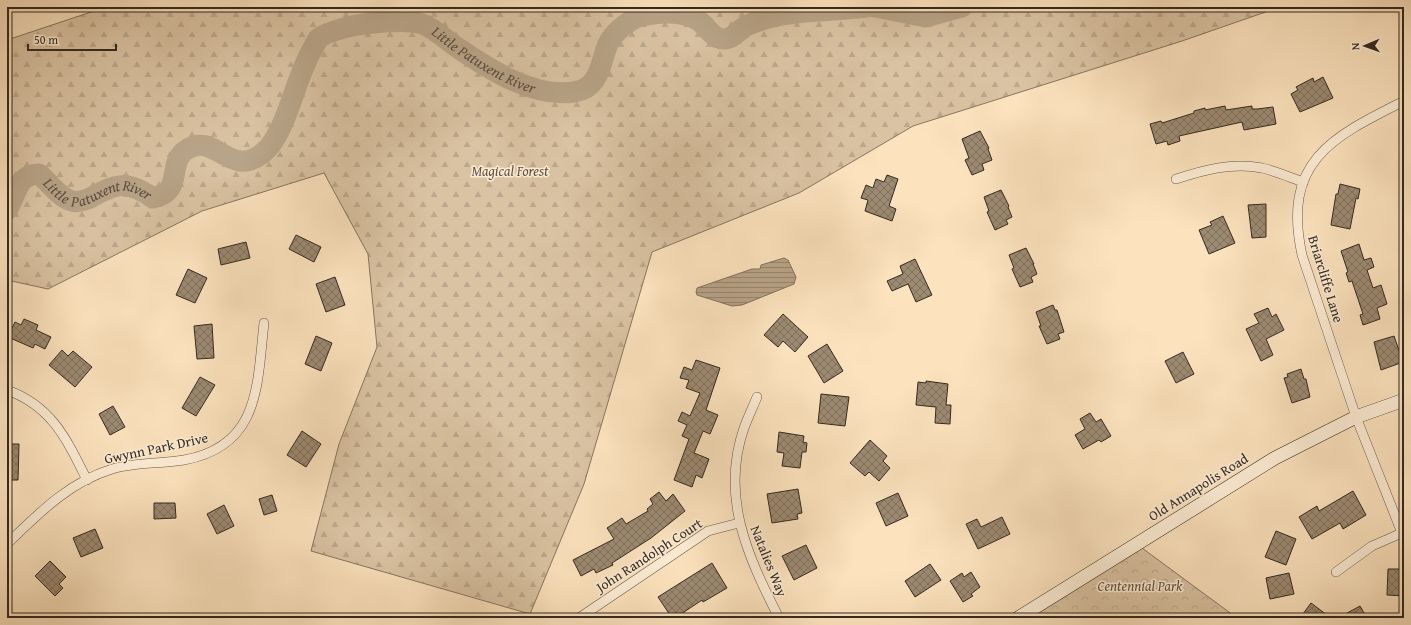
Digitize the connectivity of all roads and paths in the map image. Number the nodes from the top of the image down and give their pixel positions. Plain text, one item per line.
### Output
1 (1404, 101) edge
2 (1176, 179) dead end
3 (1303, 182) junction
4 (264, 323) dead end
5 (7, 390) edge
6 (757, 397) dead end
7 (1404, 400) edge
8 (1356, 416) junction
9 (87, 480) junction
10 (739, 523) junction
11 (1403, 533) edge
12 (7, 544) edge
13 (1336, 572) dead end
14 (579, 618) edge
15 (779, 618) edge
16 (1018, 618) edge

1 - 3 street, Briarcliffe Lane
2 - 3 street
3 - 8 street, Briarcliffe Lane
4 - 9 street, Gwynn Park Drive
5 - 9 street
6 - 10 street, Natalies Way
7 - 8 street, Old Annapolis Road
8 - 11 street, Briarcliffe Lane
8 - 16 street, Old Annapolis Road
9 - 12 street, Gwynn Park Drive
10 - 14 street, John Randolph Court
10 - 15 street, Natalies Way
11 - 13 street

